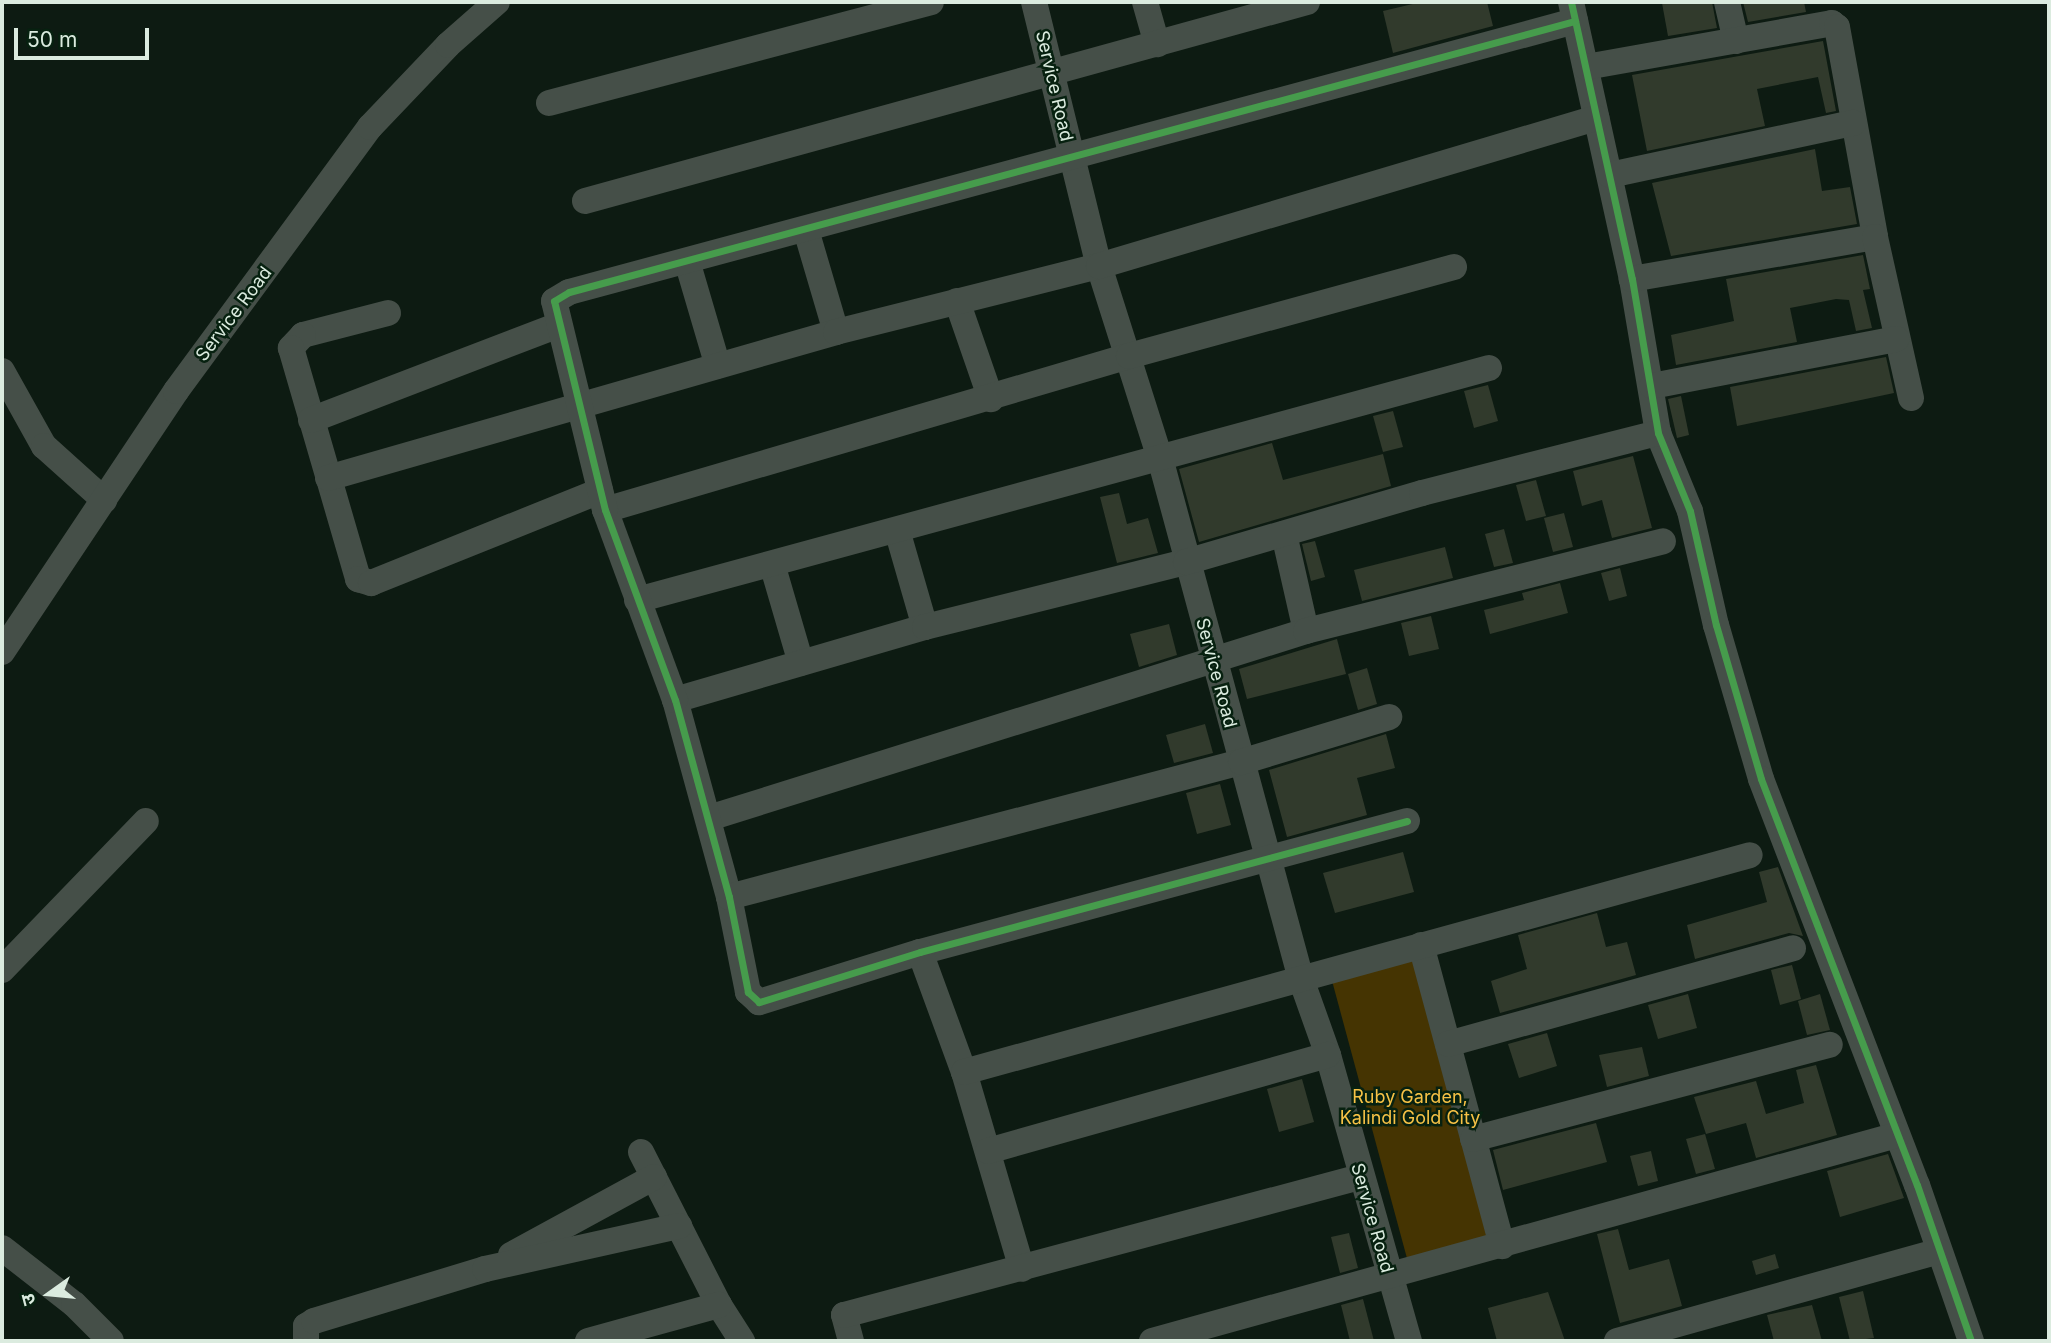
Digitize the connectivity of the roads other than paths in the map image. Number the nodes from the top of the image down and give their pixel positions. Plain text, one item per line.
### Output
1 (498, 2) edge
2 (931, 2) edge
3 (1034, 2) edge
4 (1145, 2) edge
5 (1307, 2) edge
6 (1727, 2) edge
7 (1573, 11) edge
8 (1736, 41) junction
9 (1157, 44) junction
10 (1586, 67) junction
11 (1055, 73) junction
12 (549, 103) dead end
13 (1596, 118) junction
14 (1853, 123) junction
15 (1070, 158) junction
16 (1610, 175) junction
17 (585, 201) dead end
18 (806, 230) junction
19 (1875, 237) junction
20 (687, 261) junction
21 (1099, 266) junction
22 (1454, 267) dead end
23 (1632, 279) junction
24 (957, 301) junction
25 (388, 313) dead end
26 (558, 325) junction
27 (836, 332) junction
28 (1897, 339) junction
29 (1129, 356) junction
30 (718, 366) junction
31 (1489, 368) dead end
32 (2, 371) edge
33 (1652, 386) junction
34 (1910, 398) dead end
35 (991, 399) junction
36 (579, 405) junction
37 (312, 420) junction
38 (1658, 433) junction
39 (1160, 458) junction
40 (328, 478) junction
41 (104, 500) junction
42 (602, 500) junction
43 (897, 530) junction
44 (1284, 534) junction
45 (1663, 541) dead end
46 (1186, 562) junction
47 (772, 564) junction
48 (637, 600) junction
49 (925, 627) junction
50 (1306, 631) junction
51 (2, 652) edge
52 (1212, 659) junction
53 (801, 663) junction
54 (675, 700) junction
55 (1389, 717) dead end
56 (1241, 762) junction
57 (709, 818) junction
58 (146, 821) dead end
59 (1407, 821) dead end
60 (1750, 855) dead end
61 (1269, 858) junction
62 (729, 897) junction
63 (1421, 946) junction
64 (1793, 948) dead end
65 (920, 952) junction
66 (2, 970) edge
67 (1301, 979) junction
68 (1448, 1044) junction
69 (1830, 1045) dead end
70 (1328, 1055) junction
71 (964, 1073) junction
72 (1897, 1135) junction
73 (1473, 1139) junction
74 (988, 1151) junction
75 (641, 1152) dead end
76 (654, 1177) junction
77 (1360, 1177) junction
78 (679, 1226) junction
79 (1502, 1246) junction
80 (2, 1248) edge
81 (1938, 1251) junction
82 (485, 1269) junction
83 (1022, 1269) junction
84 (1389, 1278) junction
85 (719, 1305) junction
86 (861, 1310) junction
87 (615, 1338) edge
88 (111, 1341) edge
89 (306, 1341) edge
90 (588, 1341) edge
91 (742, 1341) edge
92 (851, 1341) edge
93 (869, 1341) edge
94 (1152, 1341) edge
95 (1409, 1341) edge
96 (1617, 1341) edge
97 (1971, 1341) edge

1 - 41 street, Service Road
2 - 12 street
3 - 11 street, Service Road
4 - 9 street
5 - 9 street
6 - 8 street
7 - 10 street
7 - 15 street
8 - 10 street
8 - 14 street
9 - 11 street
10 - 13 street
11 - 15 street, Service Road
11 - 17 street
13 - 16 street
13 - 21 street
14 - 16 street
14 - 19 street
15 - 18 street
15 - 21 street, Service Road
16 - 23 street
18 - 20 street
18 - 27 street
19 - 23 street
19 - 28 street
20 - 26 street
20 - 30 street
21 - 24 street
21 - 29 street, Service Road
22 - 29 street
23 - 33 street
24 - 27 street
24 - 35 street
25 - 37 street
26 - 36 street
26 - 37 street
27 - 30 street
28 - 33 street
28 - 34 street
29 - 35 street
29 - 39 street, Service Road
30 - 36 street
31 - 39 street
32 - 41 street
33 - 38 street
35 - 42 street
36 - 40 street
36 - 42 street
37 - 40 street
38 - 44 street
38 - 72 street
39 - 43 street
39 - 46 street, Service Road
40 - 42 street
41 - 51 street, Service Road
42 - 48 street
43 - 47 street
43 - 49 street
44 - 46 street
44 - 50 street
45 - 50 street
46 - 49 street
46 - 52 street, Service Road
47 - 48 street
47 - 53 street
48 - 54 street
49 - 53 street
50 - 52 street
52 - 56 street, Service Road
52 - 57 street
53 - 54 street
54 - 57 street
55 - 56 street
56 - 61 street, Service Road
56 - 62 street
57 - 62 street
58 - 66 street
59 - 61 street
60 - 63 street
61 - 65 street
61 - 67 street, Service Road
62 - 65 street
63 - 67 street
63 - 68 street
64 - 68 street
65 - 71 street
67 - 70 street, Service Road
67 - 71 street
68 - 73 street
69 - 73 street
70 - 74 street
70 - 77 street, Service Road
71 - 74 street
72 - 79 street
72 - 81 street
73 - 79 street
74 - 83 street
75 - 76 street
76 - 78 street
76 - 82 street
77 - 83 street
77 - 84 street, Service Road
78 - 82 street
78 - 85 street
79 - 84 street
80 - 88 street
81 - 96 street
81 - 97 street
82 - 89 street
83 - 86 street
84 - 94 street
84 - 95 street, Service Road
85 - 87 street
85 - 91 street
86 - 92 street
86 - 93 street
87 - 90 street

